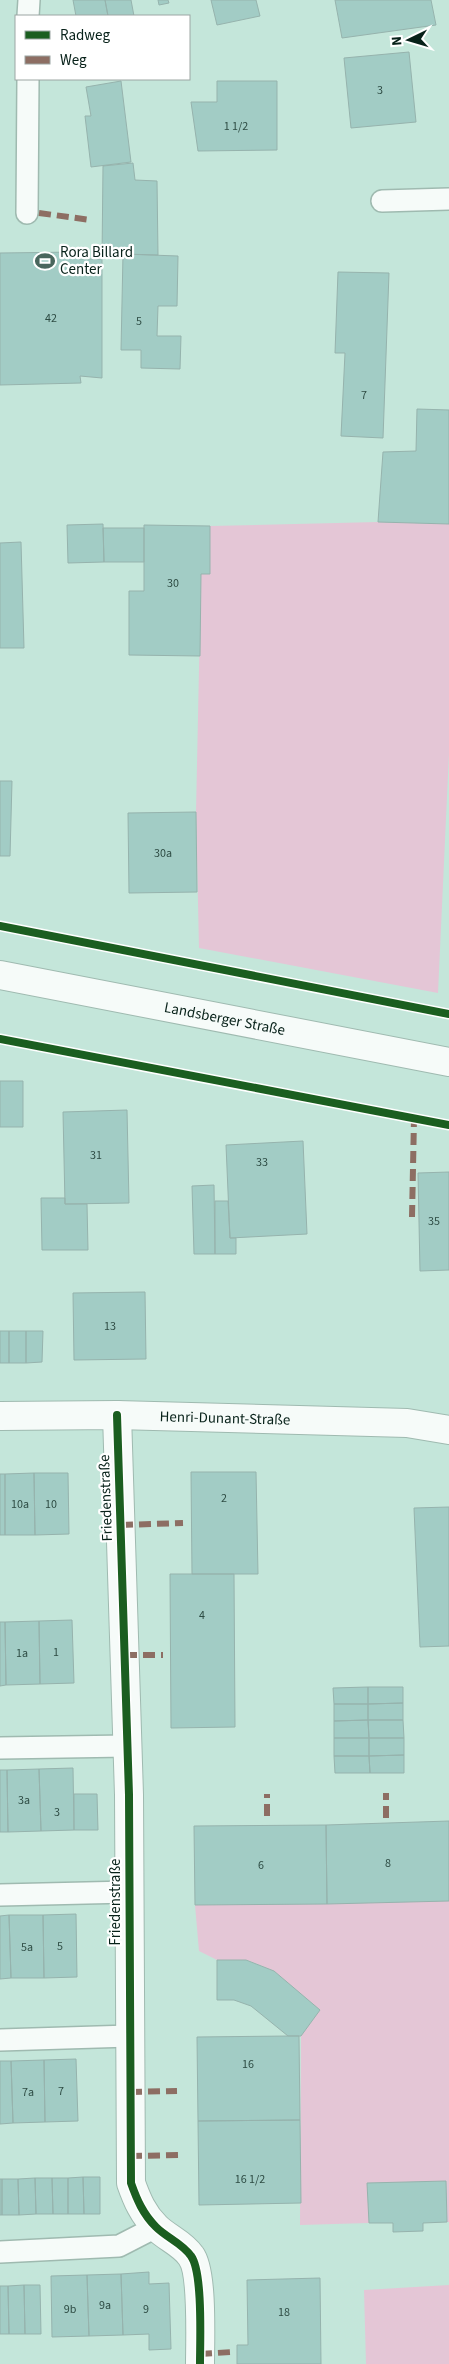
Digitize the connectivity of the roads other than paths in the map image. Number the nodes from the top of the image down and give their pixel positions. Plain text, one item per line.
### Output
1 (29, 0) edge
2 (28, 15) edge
3 (28, 80) edge
4 (449, 198) edge
5 (382, 201) dead end
6 (27, 213) dead end
7 (0, 975) edge
8 (449, 1062) edge
9 (117, 1415) junction
10 (0, 1416) edge
11 (449, 1430) edge
12 (127, 1746) junction
13 (0, 1748) edge
14 (129, 1892) junction
15 (0, 1895) edge
16 (130, 2036) junction
17 (0, 2040) edge
18 (156, 2227) junction
19 (0, 2252) edge
20 (200, 2364) edge

1 - 2 lane
3 - 6 lane
4 - 5 lane
7 - 8 street, Landsberger Straße
9 - 10 street, Henri-Dunant-Straße
9 - 11 street, Henri-Dunant-Straße
9 - 12 street, Friedenstraße
12 - 13 lane
12 - 14 street, Friedenstraße
14 - 15 lane
14 - 16 street, Friedenstraße
16 - 17 lane
16 - 18 street, Friedenstraße
18 - 19 lane
18 - 20 street, Friedenstraße

